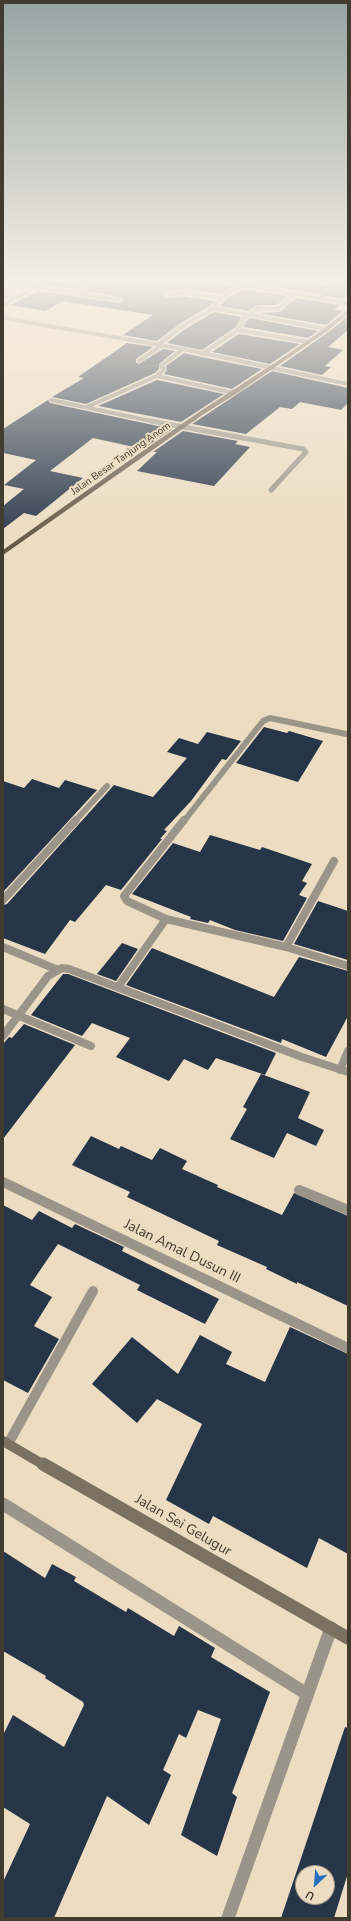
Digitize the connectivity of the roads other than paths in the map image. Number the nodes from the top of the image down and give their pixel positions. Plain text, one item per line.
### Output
1 (162, 372) edge
2 (265, 372) edge
3 (288, 372) edge
4 (158, 376) junction
5 (348, 384) edge
6 (234, 393) junction
7 (51, 400) dead end
8 (86, 407) junction
9 (182, 427) junction
10 (272, 490) dead end
11 (3, 553) edge
12 (346, 734) dead end
13 (107, 786) dead end
14 (334, 861) dead end
15 (3, 900) edge
16 (166, 918) junction
17 (286, 946) junction
18 (3, 947) edge
19 (348, 966) edge
20 (58, 970) junction
21 (118, 987) junction
22 (3, 1009) edge
23 (20, 1015) junction
24 (3, 1036) edge
25 (91, 1046) dead end
26 (348, 1051) edge
27 (344, 1071) edge
28 (3, 1182) edge
29 (299, 1190) dead end
30 (348, 1210) edge
31 (93, 1291) dead end
32 (348, 1348) edge
33 (5, 1443) edge
34 (3, 1504) edge
35 (331, 1628) junction
36 (348, 1638) edge
37 (307, 1694) junction
38 (228, 1918) edge

1 - 4 street
2 - 6 main road, Jalan Besar Tanjung Anom
3 - 5 street
4 - 6 street
4 - 8 street
6 - 9 main road, Jalan Besar Tanjung Anom
7 - 8 street
8 - 9 street
9 - 10 street
9 - 11 main road, Jalan Besar Tanjung Anom
12 - 16 street
13 - 15 street
14 - 17 street
16 - 17 street
16 - 21 street
17 - 19 street
18 - 20 street
20 - 21 street
20 - 23 street
21 - 27 street
22 - 23 street
23 - 24 street
23 - 25 street
26 - 27 street
28 - 32 street, Jalan Amal Dusun III
29 - 30 street
31 - 33 street
33 - 35 main road, Jalan Sei Gelugur
34 - 37 street
35 - 36 main road, Jalan Sei Gelugur
35 - 37 street
37 - 38 street

